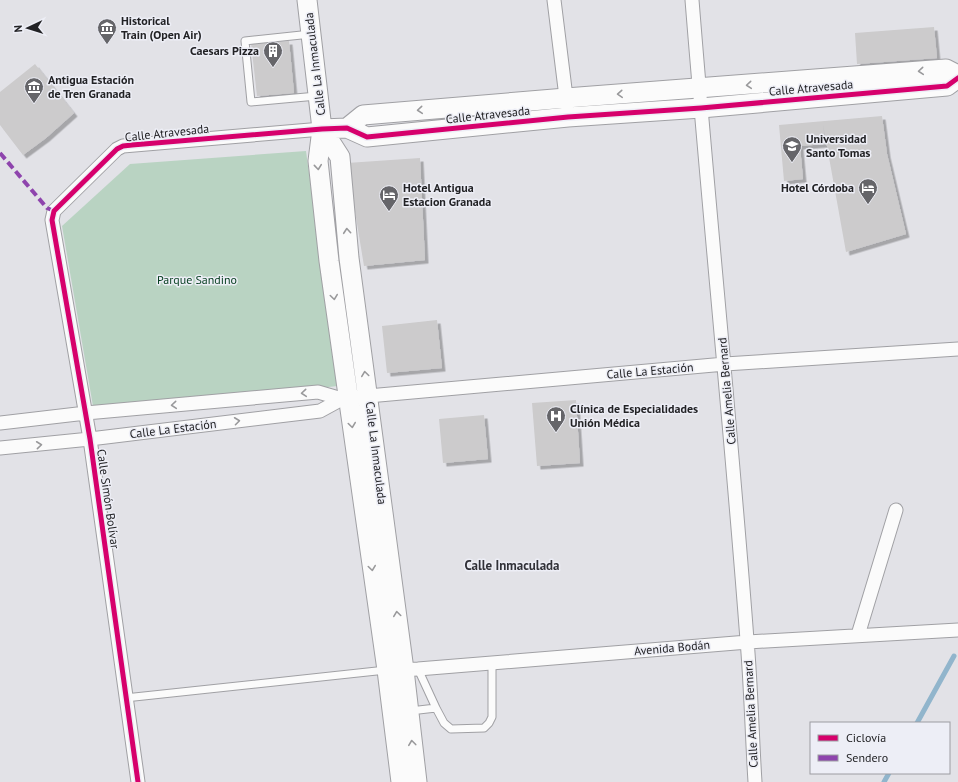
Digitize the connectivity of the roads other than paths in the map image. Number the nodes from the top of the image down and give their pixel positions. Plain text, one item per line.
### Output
1 (307, 0) edge
2 (554, 0) edge
3 (692, 0) edge
4 (311, 34) junction
5 (958, 77) edge
6 (835, 87) junction
7 (699, 88) junction
8 (318, 95) junction
9 (566, 98) junction
10 (451, 108) junction
11 (701, 108) junction
12 (568, 117) junction
13 (347, 128) junction
14 (322, 129) junction
15 (453, 129) junction
16 (52, 220) joint
17 (350, 258) junction
18 (329, 261) junction
19 (958, 349) edge
20 (725, 364) junction
21 (368, 396) junction
22 (345, 399) junction
23 (86, 413) junction
24 (0, 423) edge
25 (90, 439) junction
26 (0, 448) edge
27 (896, 510) dead end
28 (377, 535) junction
29 (958, 630) edge
30 (858, 635) junction
31 (748, 642) junction
32 (492, 663) junction
33 (403, 670) junction
34 (125, 698) junction
35 (436, 708) junction
36 (408, 712) junction
37 (138, 782) edge
38 (401, 782) edge
39 (417, 782) edge
40 (755, 782) edge

1 - 4 main road, Calle La Inmaculada
2 - 9 street
3 - 7 street, Calle Amelia Bernard
4 - 8 main road, Calle La Inmaculada
4 - 8 lane
5 - 6 main road, Calle Atravesada
6 -> 7 main road, Calle Atravesada
6 - 11 main road, Calle Atravesada
7 -> 9 main road, Calle Atravesada
7 - 11 street, Calle Amelia Bernard
8 - 14 main road, Calle La Inmaculada
9 - 10 main road, Calle Atravesada
9 - 12 street
10 -> 13 main road, Calle Atravesada
10 - 15 main road
11 - 12 main road, Calle Atravesada
11 - 20 street, Calle Amelia Bernard
12 - 15 main road, Calle Atravesada
13 - 14 main road, Calle Atravesada
13 - 15 main road, Calle Atravesada
14 - 16 street, Calle Atravesada
17 -> 14 main road, Calle La Inmaculada
14 -> 18 main road, Calle La Inmaculada
16 - 23 street, Calle Simón Bolívar
17 - 18 main road
21 -> 17 main road, Calle La Inmaculada
18 -> 22 main road, Calle La Inmaculada
19 - 20 street, Calle La Estación
20 - 21 street, Calle La Estación
20 - 31 street, Calle Amelia Bernard
21 - 22 street, Calle La Estación
21 - 28 main road, Calle La Inmaculada
22 -> 23 street, Calle La Estación
25 -> 22 street, Calle La Estación
22 -> 28 main road, Calle La Inmaculada
23 - 24 street, Calle La Estación
23 - 25 street, Calle Simón Bolívar
26 -> 25 street, Calle La Estación
25 - 34 street, Calle Simón Bolívar
27 - 30 street
28 - 33 main road, Calle La Inmaculada
29 - 30 street, Avenida Bodán
30 - 31 street, Avenida Bodán
31 - 32 street, Avenida Bodán
31 - 40 street, Calle Amelia Bernard
32 - 33 street, Avenida Bodán
32 - 35 lane
33 - 34 lane
33 - 35 lane
33 - 36 main road, Calle La Inmaculada
33 - 38 main road, Calle La Inmaculada
34 - 37 street, Calle Simón Bolívar
35 - 36 lane
39 -> 36 main road, Calle La Inmaculada

